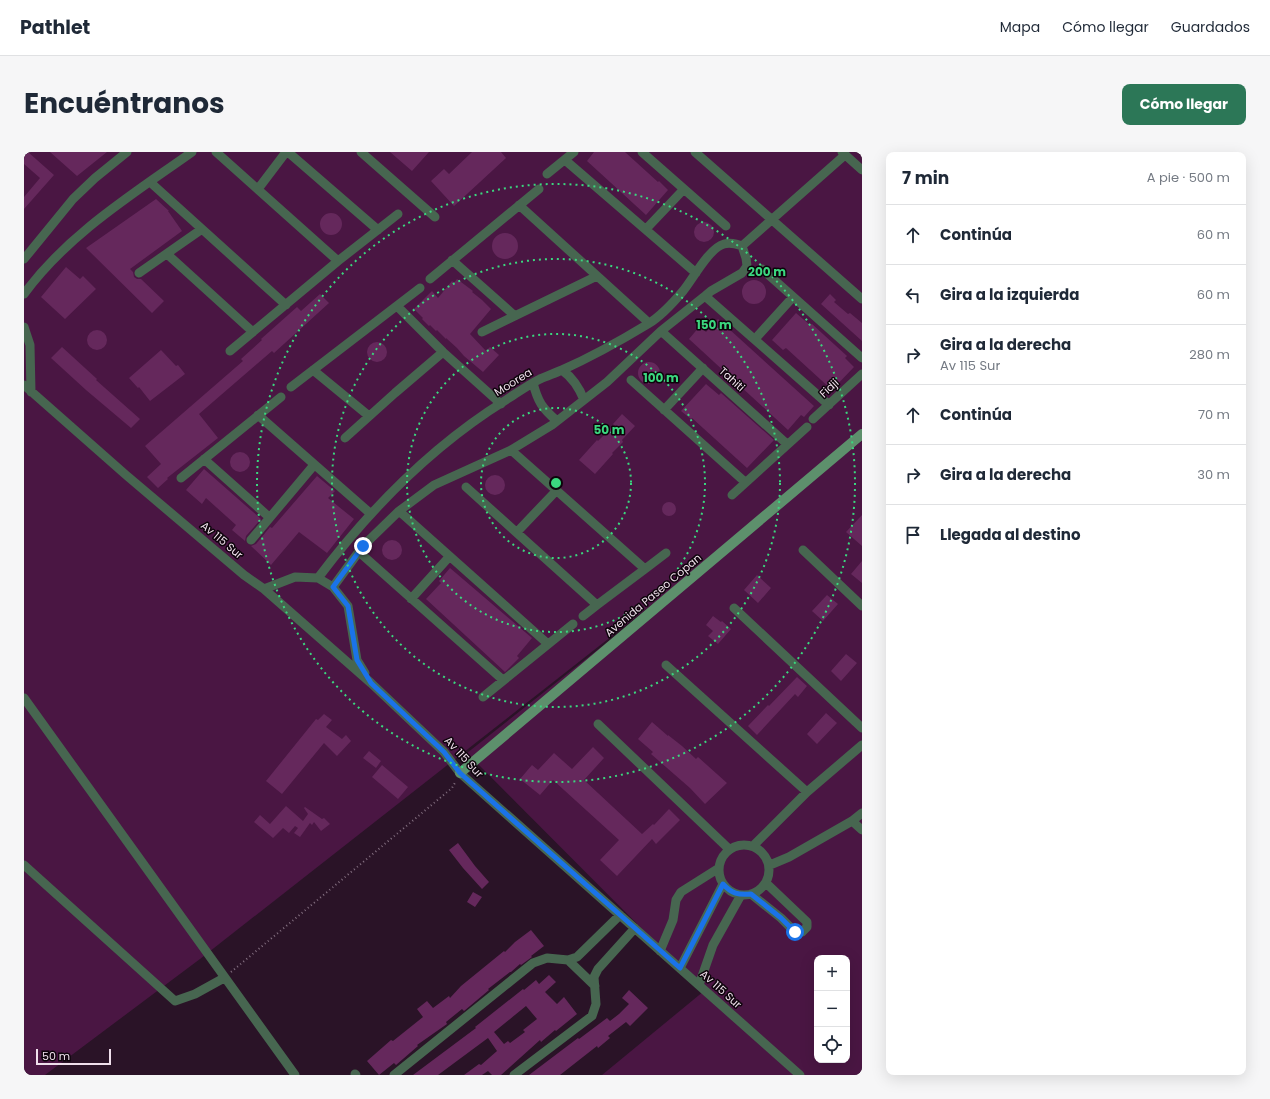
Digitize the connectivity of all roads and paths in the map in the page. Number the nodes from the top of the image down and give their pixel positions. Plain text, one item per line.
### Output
1 (127, 152) edge
2 (192, 152) edge
3 (216, 152) edge
4 (287, 152) edge
5 (361, 152) edge
6 (574, 152) edge
7 (642, 152) edge
8 (695, 152) edge
9 (843, 154) edge
10 (565, 160) junction
11 (862, 170) edge
12 (547, 174) dead end
13 (150, 182) junction
14 (539, 188) dead end
15 (258, 189) junction
16 (684, 189) junction
17 (519, 205) junction
18 (398, 214) dead end
19 (435, 217) dead end
20 (771, 220) junction
21 (726, 226) dead end
22 (202, 229) junction
23 (646, 229) junction
24 (378, 230) junction
25 (742, 246) junction
26 (167, 254) junction
27 (24, 259) edge
28 (452, 260) junction
29 (338, 261) junction
30 (762, 269) dead end
31 (139, 273) dead end
32 (696, 273) junction
33 (597, 276) junction
34 (430, 279) dead end
35 (420, 288) dead end
36 (24, 294) edge
37 (705, 296) junction
38 (793, 297) junction
39 (862, 299) edge
40 (286, 305) junction
41 (397, 306) junction
42 (515, 316) junction
43 (649, 323) junction
44 (24, 327) edge
45 (661, 331) junction
46 (253, 332) junction
47 (482, 332) dead end
48 (755, 339) junction
49 (230, 351) dead end
50 (443, 352) junction
51 (862, 358) edge
52 (702, 368) junction
53 (313, 370) junction
54 (562, 370) junction
55 (862, 374) edge
56 (631, 380) dead end
57 (533, 383) junction
58 (291, 387) dead end
59 (28, 388) edge
60 (280, 397) dead end
61 (584, 400) junction
62 (501, 404) junction
63 (829, 405) junction
64 (664, 410) junction
65 (258, 415) junction
66 (369, 416) junction
67 (557, 421) junction
68 (862, 434) edge
69 (345, 438) dead end
70 (787, 444) junction
71 (511, 450) junction
72 (204, 459) junction
73 (314, 464) junction
74 (181, 478) dead end
75 (745, 482) junction
76 (466, 487) dead end
77 (556, 491) junction
78 (732, 494) dead end
79 (399, 511) junction
80 (370, 514) junction
81 (270, 517) junction
82 (517, 532) junction
83 (251, 540) dead end
84 (343, 546) junction
85 (803, 550) dead end
86 (666, 553) dead end
87 (356, 555) junction
88 (450, 557) junction
89 (645, 569) junction
90 (318, 578) junction
91 (333, 587) junction
92 (264, 589) junction
93 (411, 599) junction
94 (597, 605) junction
95 (862, 606) edge
96 (734, 608) dead end
97 (583, 616) dead end
98 (573, 624) dead end
99 (548, 644) junction
100 (666, 665) dead end
101 (503, 680) junction
102 (371, 683) junction
103 (483, 697) dead end
104 (24, 698) edge
105 (598, 724) dead end
106 (862, 728) edge
107 (862, 745) edge
108 (460, 773) junction
109 (807, 792) junction
110 (862, 813) edge
111 (852, 821) junction
112 (862, 830) edge
113 (753, 846) junction
114 (729, 849) junction
115 (24, 865) edge
116 (770, 865) junction
117 (719, 868) junction
118 (766, 883) junction
119 (723, 884) junction
120 (751, 894) junction
121 (741, 895) junction
122 (792, 908) junction
123 (620, 915) junction
124 (781, 918) junction
125 (635, 928) junction
126 (660, 950) junction
127 (568, 960) junction
128 (680, 968) junction
129 (224, 978) junction
130 (699, 985) junction
131 (595, 986) junction
132 (295, 1075) edge
133 (394, 1075) edge
134 (514, 1075) edge
135 (800, 1075) edge

1 - 27 street
2 - 13 street
3 - 15 street
4 - 15 street
4 - 24 street
5 - 19 street
6 - 10 street
7 - 16 street
8 - 20 street
9 - 11 street
9 - 20 street
10 - 12 street
10 - 23 street
13 - 22 street
13 - 36 street
14 - 17 street
15 - 29 street
16 - 21 street
16 - 23 street
17 - 28 street
17 - 33 street
18 - 24 street
20 - 25 street
20 - 39 street
22 - 26 street
22 - 40 street
23 - 32 street
24 - 29 street
25 - 32 street, Moorea
25 - 37 street
26 - 31 street
26 - 46 street
28 - 34 street
28 - 42 street
29 - 40 street
30 - 38 street
32 - 43 street, Moorea
33 - 42 street
33 - 43 street
35 - 41 street
37 - 45 street
37 - 48 street
38 - 48 street
38 - 51 street
40 - 46 street
41 - 50 street
41 - 53 street
42 - 47 street
43 - 54 street, Moorea
44 - 59 street
45 - 52 street, Tahiti
45 - 61 street
46 - 49 street
48 - 63 street
50 - 62 street
50 - 66 street
52 - 64 street
52 - 70 street, Tahiti
53 - 58 street
53 - 66 street
54 - 57 street, Moorea
54 - 61 street
55 - 63 street, Fidji
56 - 64 street
57 - 62 street, Moorea
57 - 67 street
59 - 92 street, Av 115 Sur
60 - 65 street
61 - 67 street
62 - 80 street, Moorea
63 - 70 street, Fidji
64 - 75 street
65 - 72 street
65 - 73 street
66 - 69 street
67 - 71 street
68 - 108 main road, Avenida Paseo Copan
70 - 75 street, Fidji
71 - 77 street
71 - 79 street
72 - 74 street
72 - 81 street
73 - 80 street
73 - 81 street
75 - 78 street, Fidji
76 - 82 street
77 - 82 street
77 - 89 street
79 - 87 street
79 - 88 street
80 - 84 street, Moorea
81 - 83 street
82 - 94 street
84 - 87 street
84 - 90 street, Moorea
85 - 95 street
86 - 89 street
87 - 91 street
87 - 93 street
88 - 93 street
88 - 99 street
89 - 94 street
90 - 91 street
90 - 92 street
91 - 102 street
92 - 102 street, Av 115 Sur
93 - 101 street
94 - 97 street
96 - 106 street
98 - 99 street
99 - 101 street
100 - 109 street
101 - 103 street
102 - 108 street, Av 115 Sur
104 - 129 street
105 - 114 street
107 - 109 street
108 - 123 street, Av 115 Sur
108 - 129 path
109 - 113 street
110 - 111 street
111 - 112 street
111 - 116 street
113 - 114 street
113 - 116 street
114 - 117 street
115 - 129 street
116 - 118 street
117 - 119 street
117 - 126 street
118 - 120 street
118 - 122 street
119 - 121 street
119 - 128 street
120 - 121 street
120 - 124 street
121 - 130 street
122 - 124 street
122 - 124 street
123 - 125 street, Av 115 Sur
123 - 127 street
125 - 126 street, Av 115 Sur
125 - 131 street
126 - 128 street, Av 115 Sur
127 - 131 street
127 - 133 street
128 - 130 street, Av 115 Sur
129 - 132 street
130 - 135 street, Av 115 Sur
131 - 134 street

